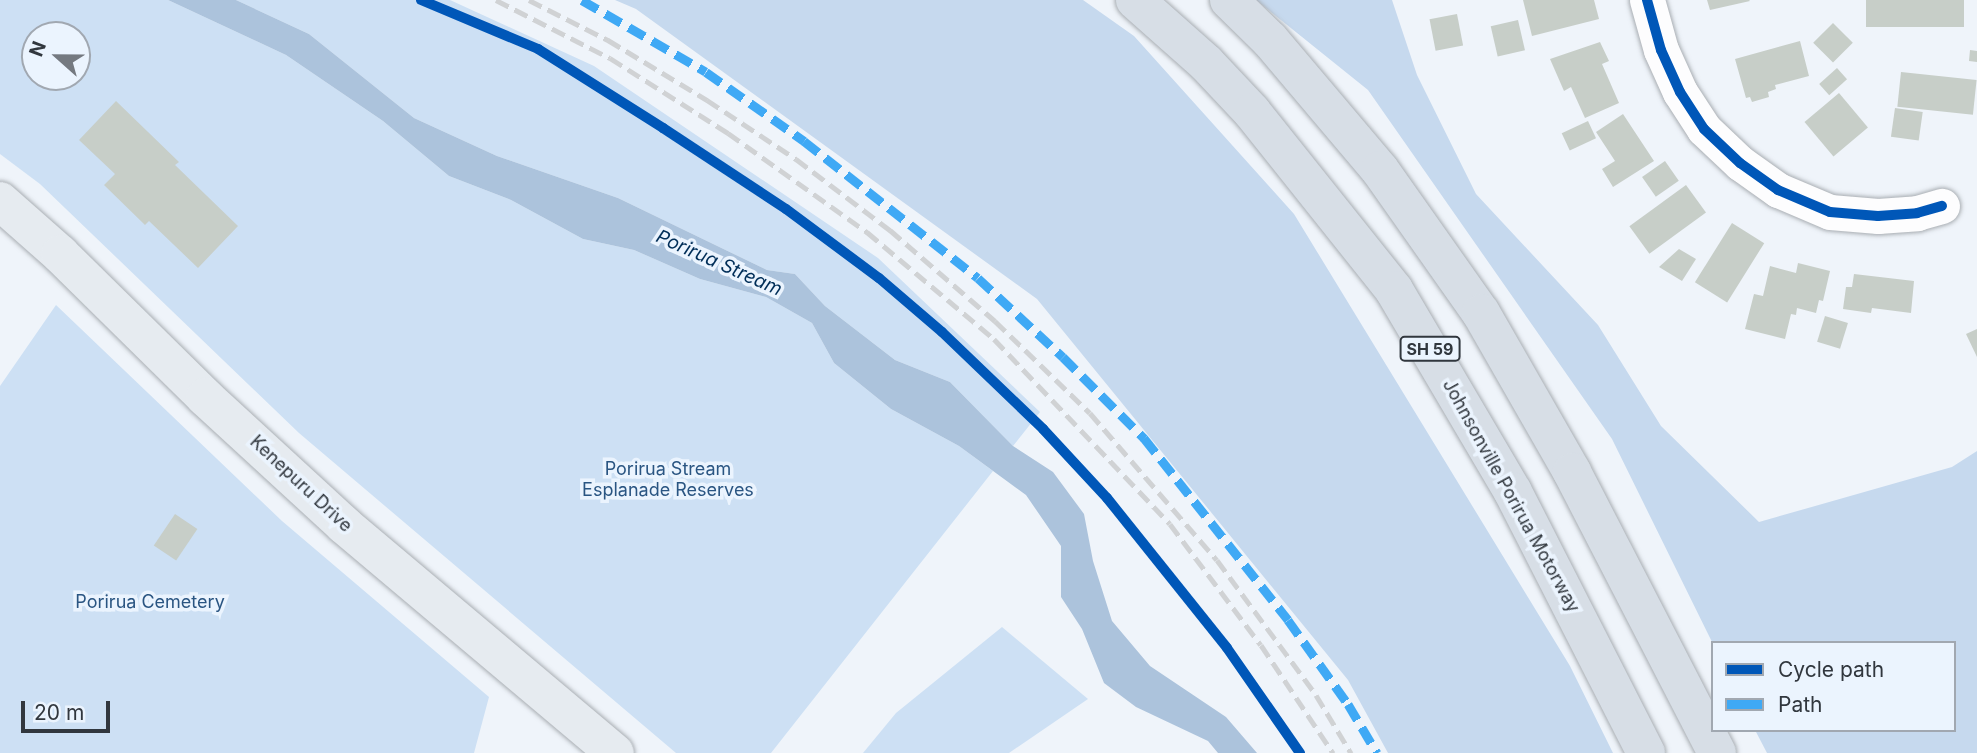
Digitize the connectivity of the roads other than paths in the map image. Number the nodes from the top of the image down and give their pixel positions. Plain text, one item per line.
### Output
1 (1135, 0) edge
2 (1229, 0) edge
3 (1647, 0) edge
4 (0, 201) edge
5 (1942, 206) dead end
6 (615, 753) edge
7 (1646, 753) edge
8 (1717, 753) edge

1 - 7 highway, Johnsonville Porirua Motorway / SH 59
2 - 8 highway
3 - 5 street
4 - 6 main road, Kenepuru Drive

